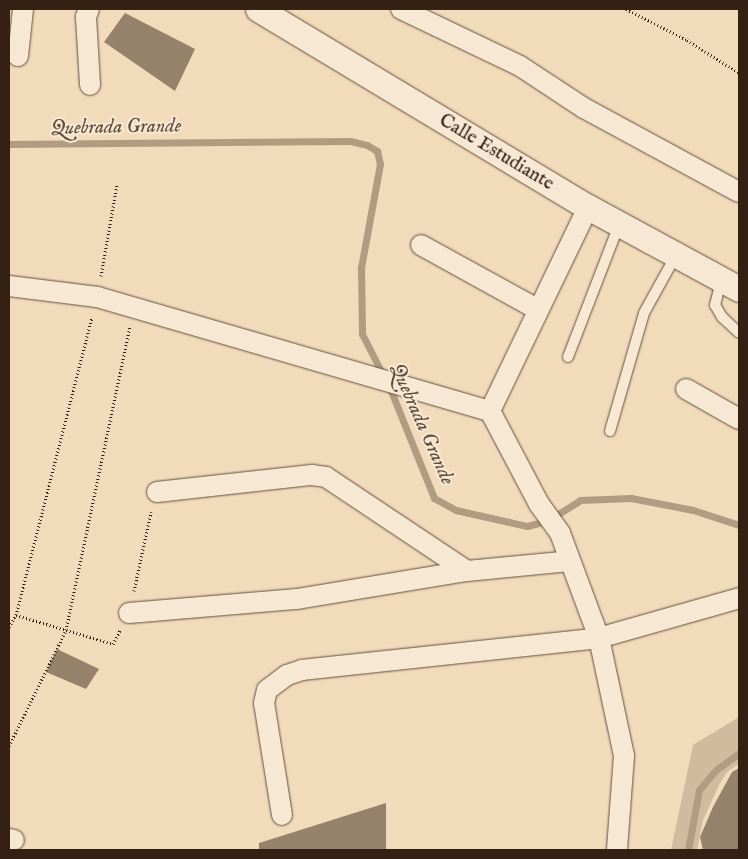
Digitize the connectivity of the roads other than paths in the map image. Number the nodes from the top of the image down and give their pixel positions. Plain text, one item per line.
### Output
1 (23, 9) edge
2 (89, 9) edge
3 (258, 9) edge
4 (402, 9) edge
5 (18, 56) dead end
6 (90, 85) dead end
7 (739, 192) edge
8 (588, 207) junction
9 (619, 224) junction
10 (421, 245) dead end
11 (676, 255) junction
12 (730, 285) edge
13 (9, 286) edge
14 (537, 309) junction
15 (739, 332) edge
16 (568, 357) dead end
17 (686, 389) dead end
18 (490, 410) junction
19 (739, 419) edge
20 (610, 431) dead end
21 (158, 492) road end
22 (570, 560) junction
23 (467, 571) junction
24 (739, 598) edge
25 (129, 613) road end
26 (599, 638) junction
27 (282, 815) dead end
28 (617, 850) edge

1 - 5 street
2 - 6 street
3 - 8 street, Calle Estudiante
4 - 7 street
8 - 9 street, Calle Estudiante
8 - 14 street
9 - 11 street, Calle Estudiante
9 - 16 lane
10 - 14 street
11 - 12 street, Calle Estudiante
11 - 20 lane
12 - 15 lane
13 - 18 street
14 - 18 street
17 - 19 street
18 - 22 street
21 - 23 street
22 - 23 street
22 - 26 street
23 - 25 street
24 - 26 street
26 - 27 street
26 - 28 street

